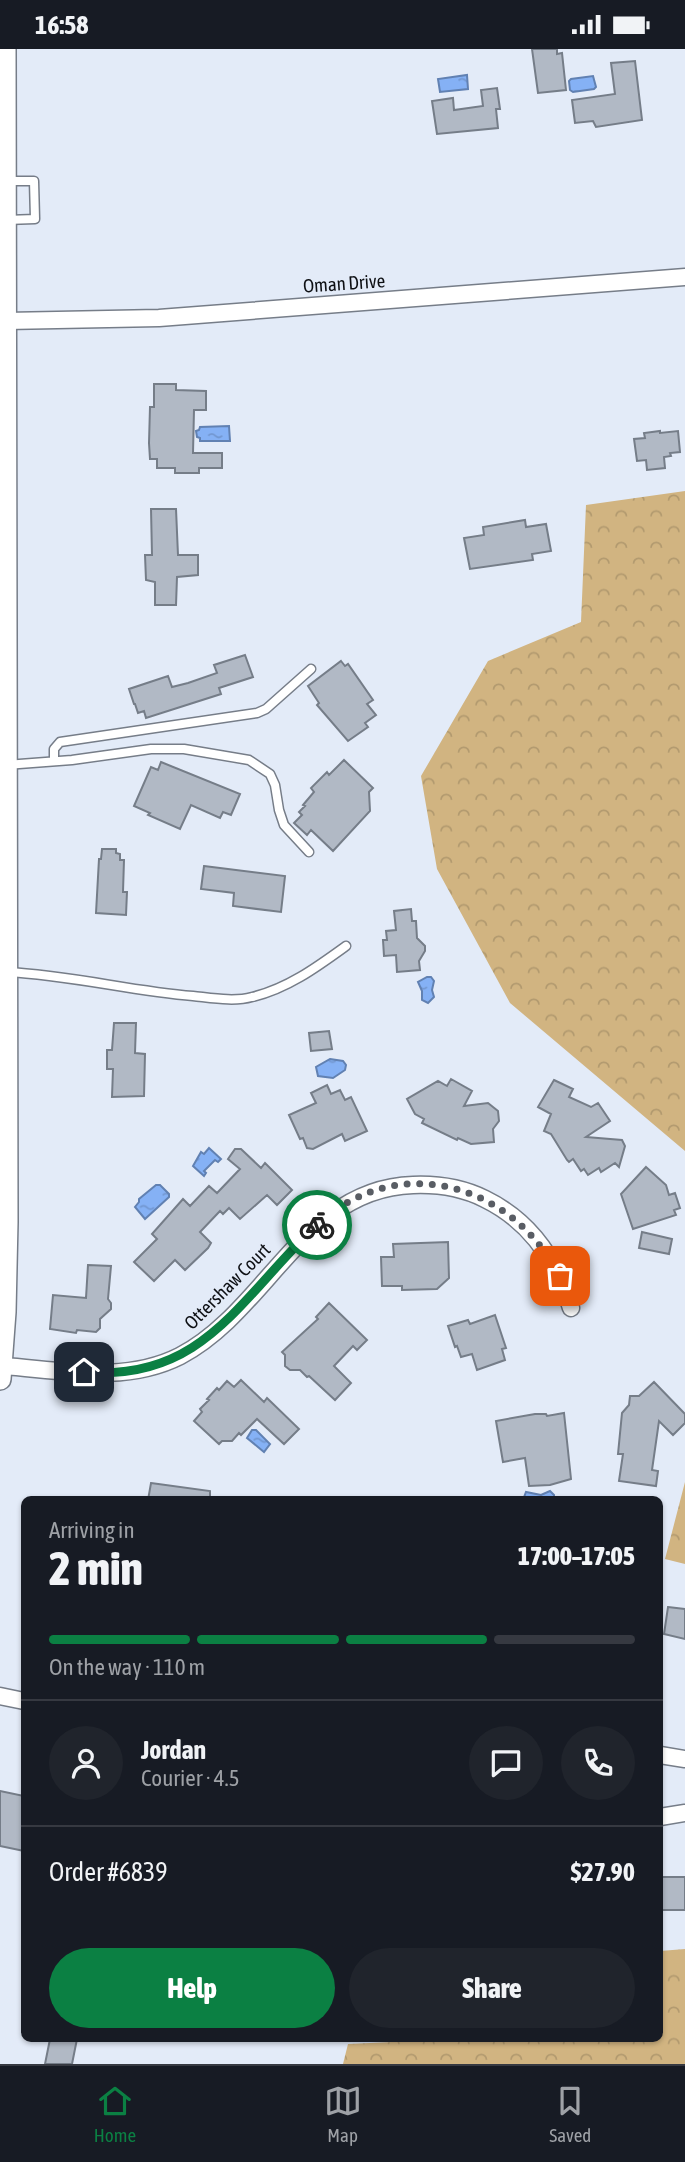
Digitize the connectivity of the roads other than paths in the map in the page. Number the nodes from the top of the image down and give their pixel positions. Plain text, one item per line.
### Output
1 (5, 49) edge
2 (6, 181) junction
3 (6, 220) junction
4 (685, 277) edge
5 (6, 321) junction
6 (311, 669) dead end
7 (54, 761) junction
8 (4, 773) edge
9 (309, 852) dead end
10 (346, 946) dead end
11 (7, 972) junction
12 (571, 1308) dead end
13 (1, 1373) edge
14 (0, 1696) edge
15 (21, 1700) edge
16 (663, 1755) edge
17 (685, 1759) edge
18 (685, 1813) edge
19 (663, 1817) edge

1 - 2 main road
2 - 3 main road
2 - 3 lane
3 - 5 main road
4 - 5 street, Oman Drive
5 - 8 main road
6 - 7 lane
7 - 8 lane
7 - 9 lane
8 - 11 main road
10 - 11 lane
11 - 13 main road
12 - 13 street, Ottershaw Court
14 - 15 street
16 - 17 street
18 - 19 street

